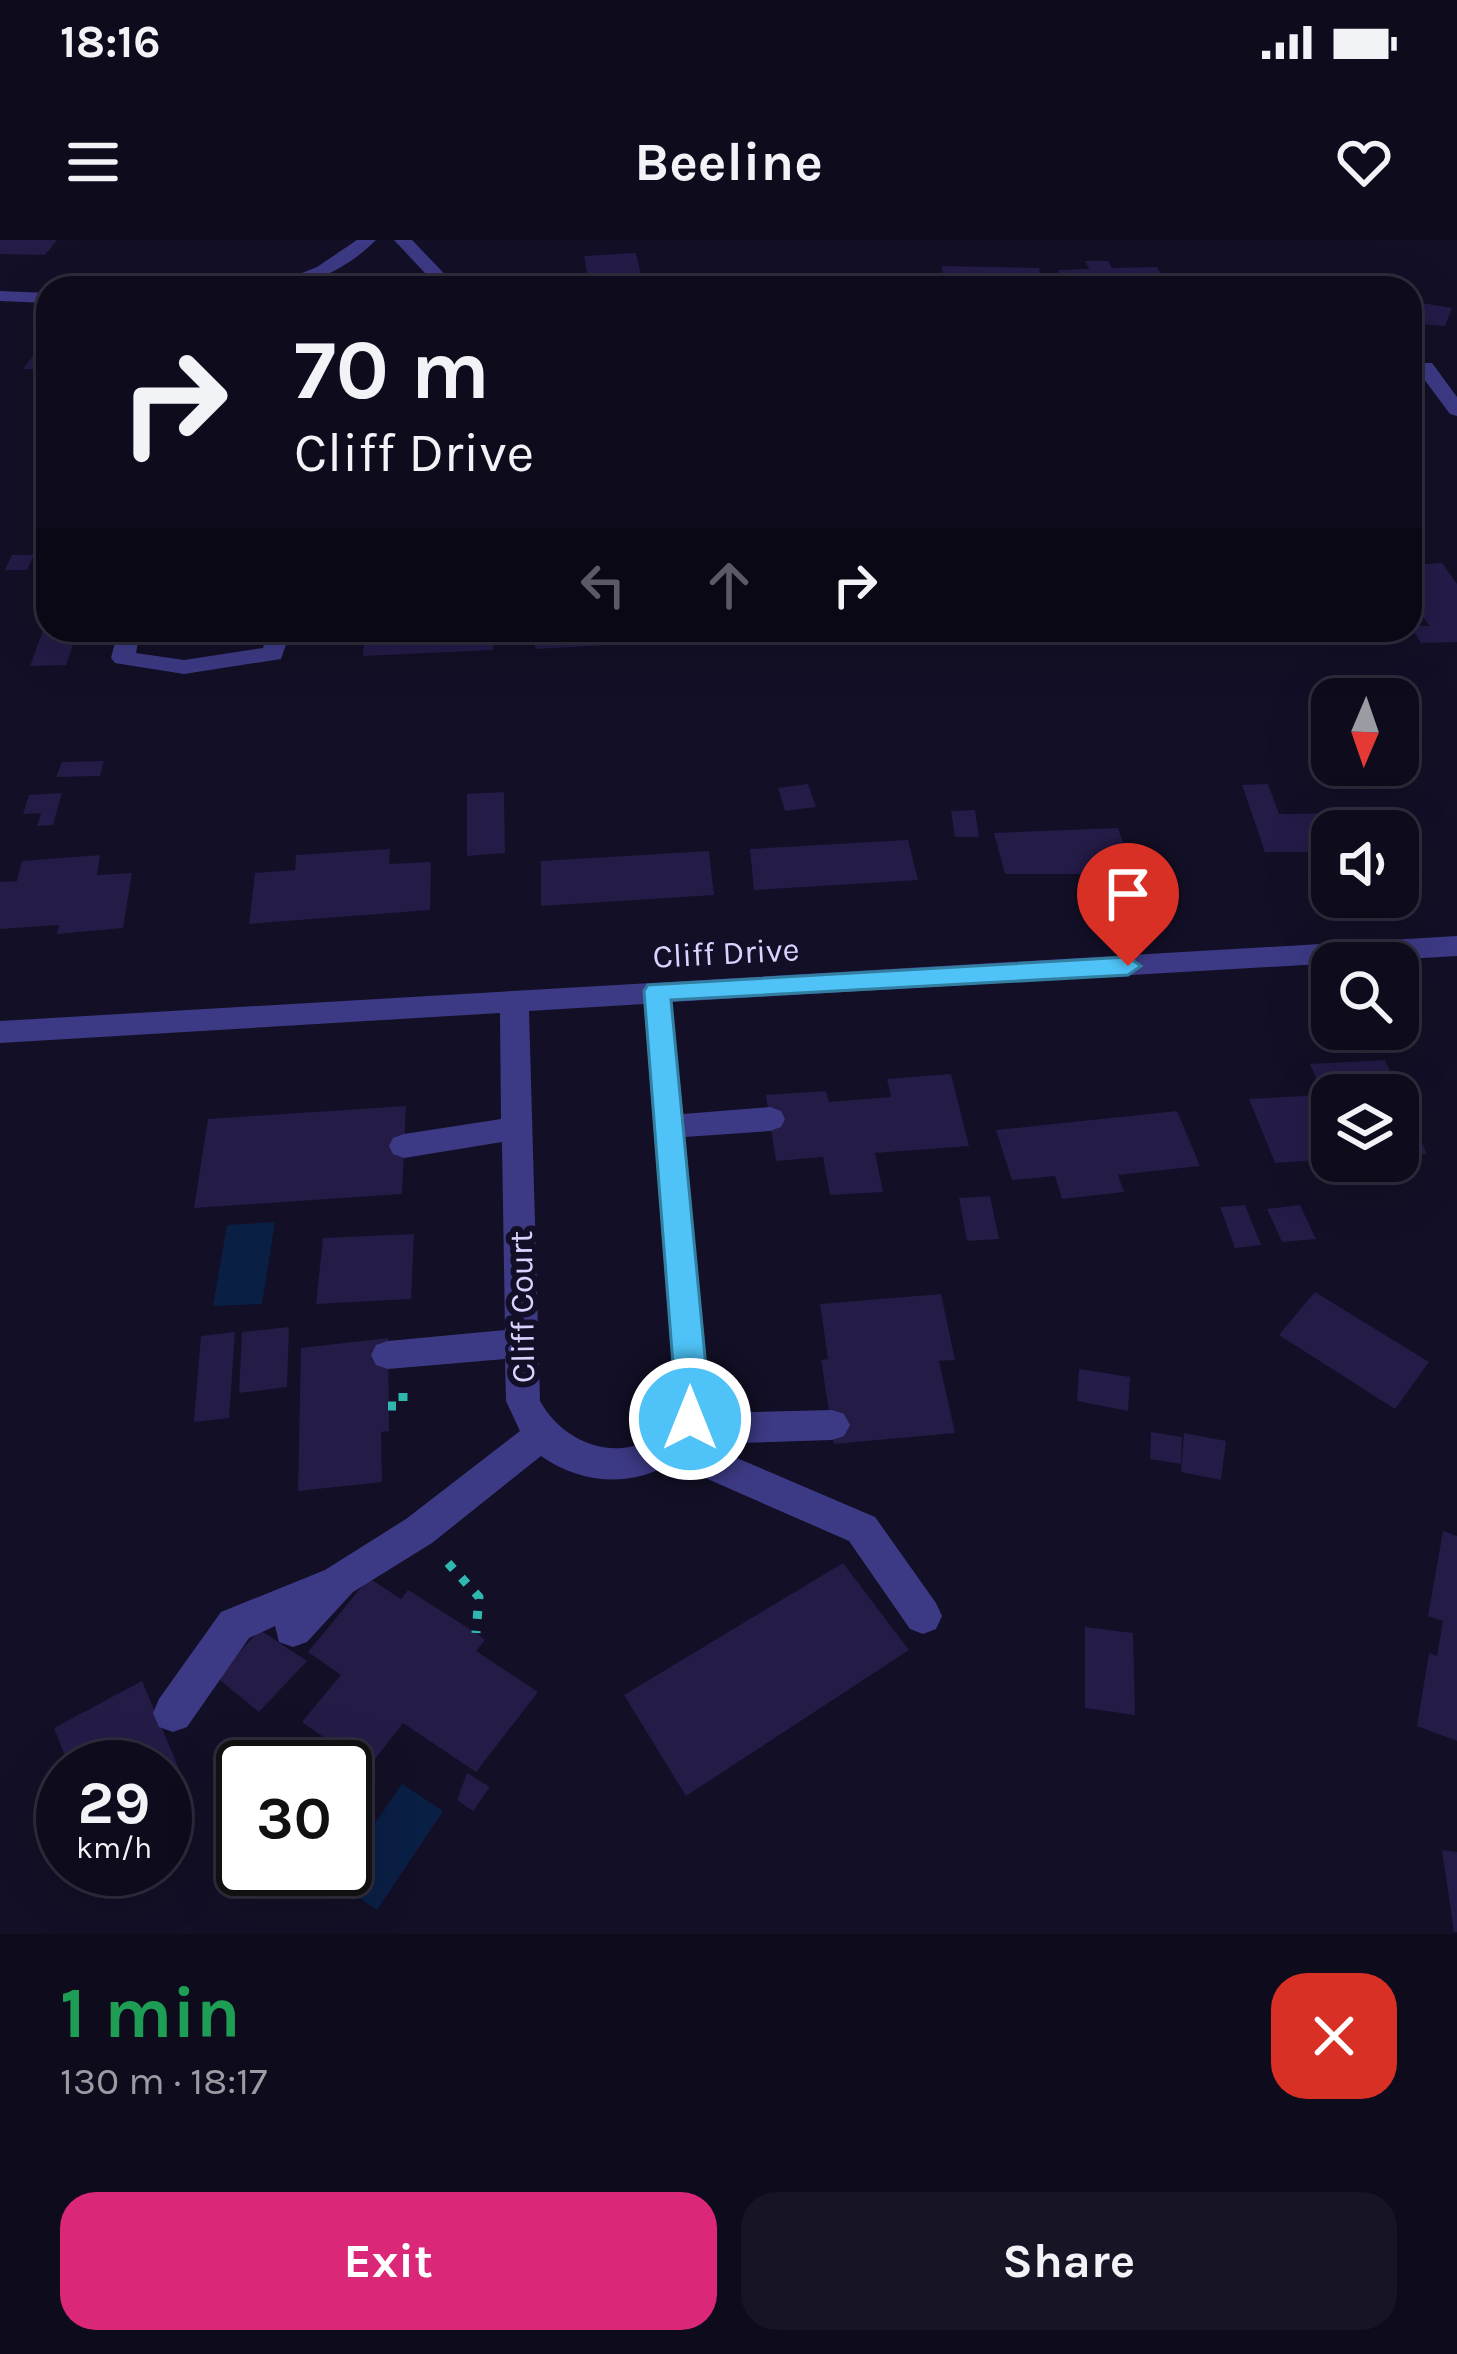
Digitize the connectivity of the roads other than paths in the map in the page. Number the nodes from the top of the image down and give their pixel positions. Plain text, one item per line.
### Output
1 (402, 240) edge
2 (362, 245) edge
3 (312, 276) edge
4 (346, 276) edge
5 (437, 276) edge
6 (0, 296) edge
7 (36, 298) edge
8 (1422, 367) edge
9 (1422, 372) edge
10 (1457, 373) edge
11 (1457, 410) edge
12 (126, 642) edge
13 (276, 642) edge
14 (1457, 946) edge
15 (657, 991) junction
16 (514, 1000) junction
17 (0, 1032) edge
18 (770, 1119) dead end
19 (670, 1126) junction
20 (518, 1128) junction
21 (404, 1146) dead end
22 (520, 1343) junction
23 (388, 1355) dead end
24 (832, 1425) dead end
25 (542, 1436) junction
26 (678, 1437) junction
27 (340, 1580) junction
28 (923, 1616) dead end
29 (293, 1629) dead end
30 (173, 1713) dead end

1 - 5 street
2 - 3 street
2 - 4 street
6 - 7 street
8 - 10 street
9 - 11 street
12 - 13 street
14 - 15 street, Cliff Drive
15 - 16 street, Cliff Drive
15 - 19 street
16 - 17 street, Cliff Drive
16 - 20 street, Cliff Court
18 - 19 street
19 - 26 street
20 - 21 street
20 - 22 street, Cliff Court
22 - 23 street
22 - 25 street, Cliff Court
24 - 26 street
25 - 26 street
25 - 27 street
26 - 28 street
27 - 29 street
27 - 30 street

